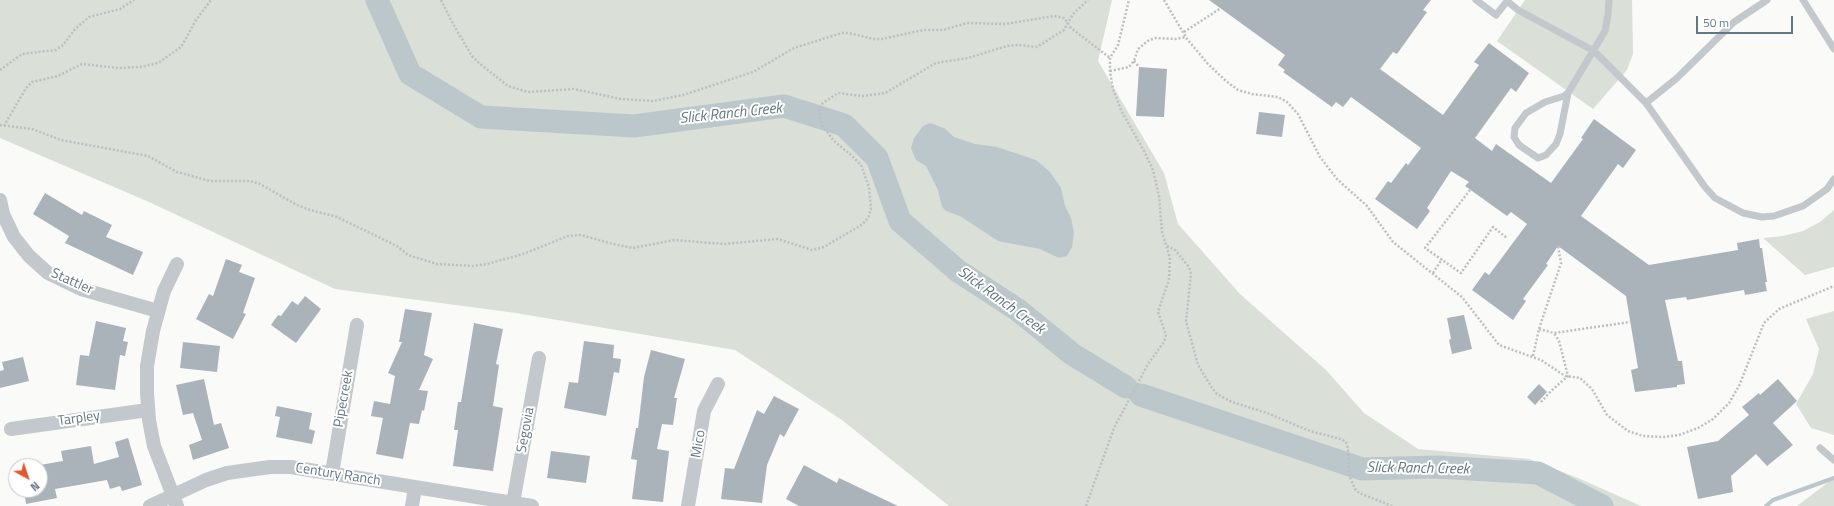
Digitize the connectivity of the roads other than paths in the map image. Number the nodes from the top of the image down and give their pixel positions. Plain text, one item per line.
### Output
1 (1476, 0) edge
2 (1609, 0) edge
3 (1766, 0) edge
4 (1803, 0) edge
5 (1507, 1) edge
6 (1834, 49) edge
7 (1594, 51) junction
8 (1568, 93) junction
9 (1646, 102) junction
10 (1834, 179) edge
11 (0, 200) edge
12 (177, 264) dead end
13 (158, 311) junction
14 (357, 325) dead end
15 (539, 358) dead end
16 (718, 384) dead end
17 (148, 410) junction
18 (11, 429) dead end
19 (1820, 448) dead end
20 (1834, 460) edge
21 (332, 473) junction
22 (415, 487) junction
23 (175, 500) edge
24 (513, 503) junction
25 (150, 506) edge
26 (412, 506) edge
27 (532, 506) edge
28 (688, 506) edge

1 - 5 lane
2 - 7 lane
3 - 9 lane
4 - 6 lane
5 - 7 lane
7 - 8 lane
7 - 9 lane
8 - 8 lane
9 - 10 lane
11 - 13 street, Stattler
12 - 13 street
13 - 17 street
14 - 21 street, Pipecreek
15 - 24 street, Segovia
16 - 28 street, Mico
17 - 18 street, Tarpley
17 - 23 street
19 - 20 lane
21 - 22 street, Century Ranch
21 - 23 street, Century Ranch
22 - 24 street, Century Ranch
22 - 26 street
23 - 25 street, Century Ranch
24 - 27 street, Century Ranch

